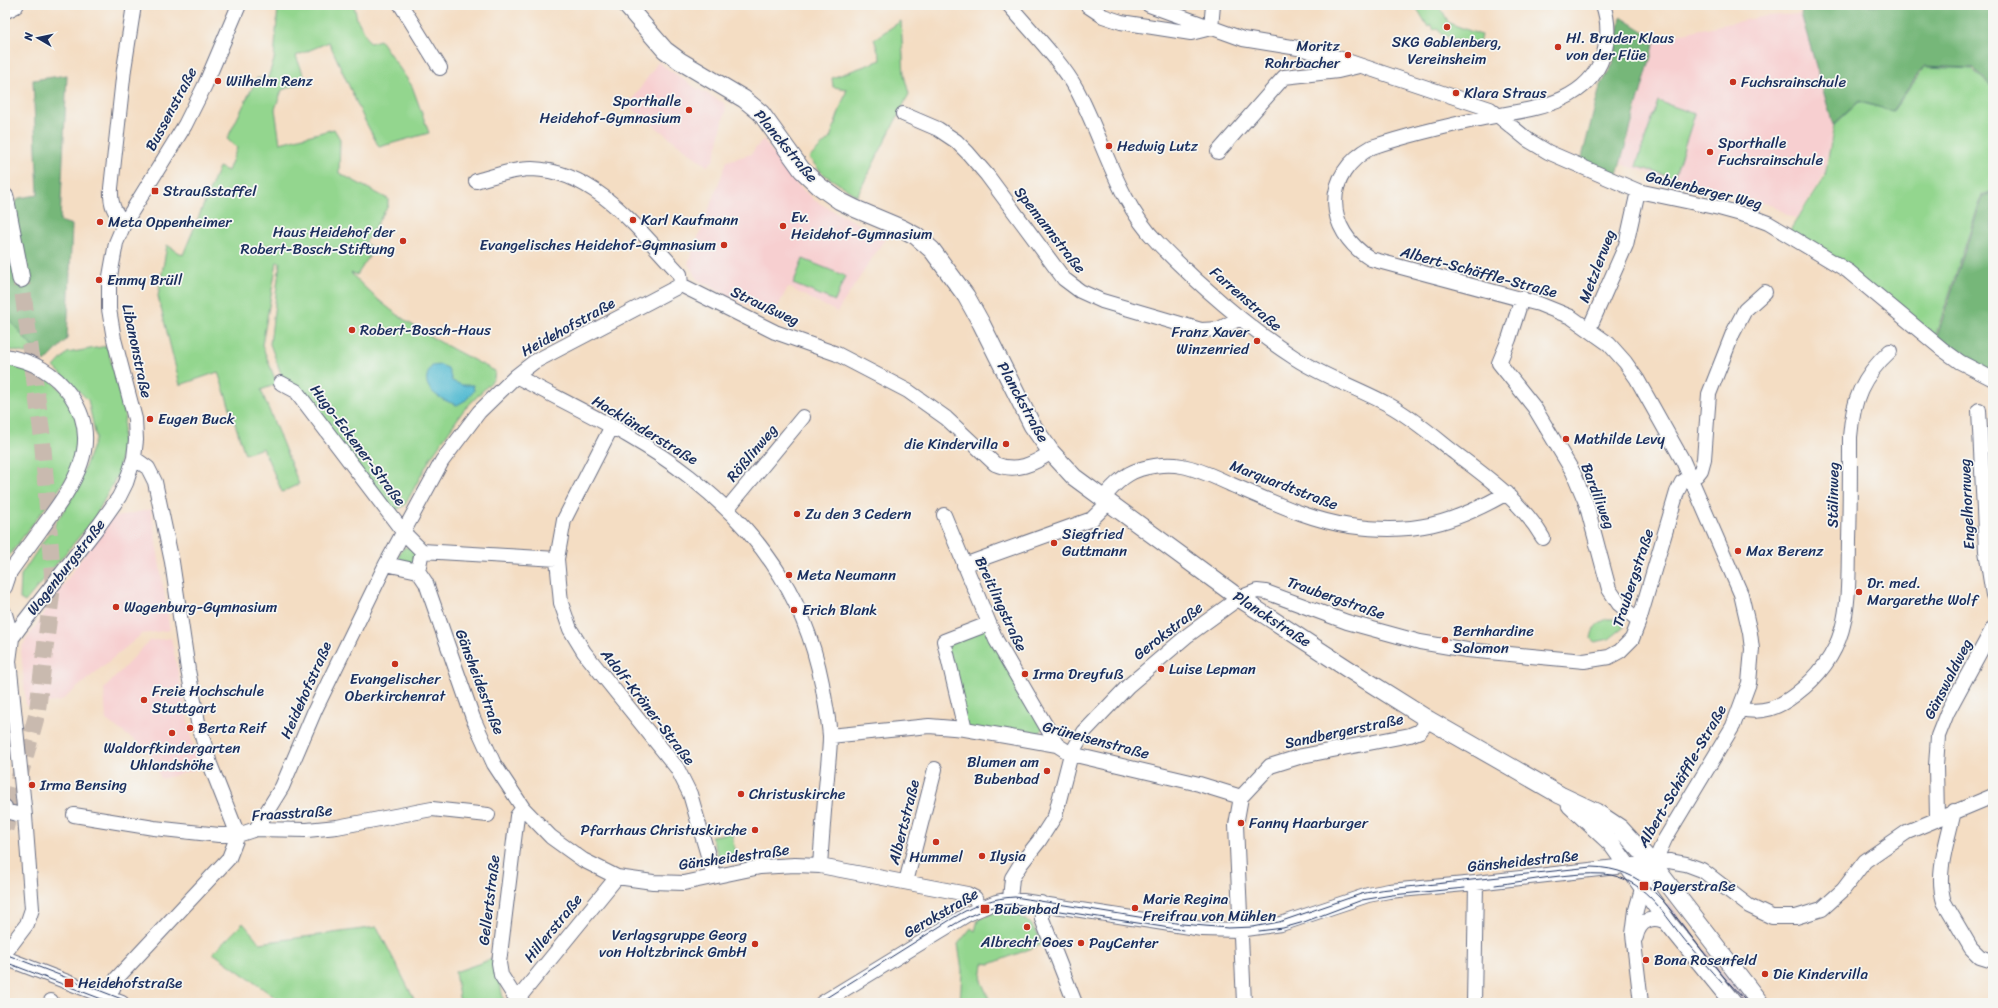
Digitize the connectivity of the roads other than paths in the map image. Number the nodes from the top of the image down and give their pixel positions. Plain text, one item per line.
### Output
1 (15, 5) edge
2 (134, 5) edge
3 (239, 5) edge
4 (401, 5) edge
5 (626, 5) edge
6 (1009, 5) edge
7 (1149, 5) edge
8 (1213, 5) edge
9 (1603, 5) edge
10 (1088, 6) dead end
11 (5, 10) edge
12 (1211, 28) junction
13 (1359, 66) junction
14 (440, 68) dead end
15 (903, 114) dead end
16 (1497, 116) junction
17 (1218, 152) dead end
18 (476, 181) dead end
19 (1638, 191) junction
20 (6, 207) edge
21 (124, 224) junction
22 (21, 280) tunnel mouth
23 (681, 285) junction
24 (1765, 292) dead end
25 (1522, 298) junction
26 (1240, 318) junction
27 (1589, 329) junction
28 (1890, 351) dead end
29 (5, 356) edge
30 (516, 376) junction
31 (1993, 379) edge
32 (281, 383) dead end
33 (1979, 410) dead end
34 (803, 418) dead end
35 (611, 428) junction
36 (1051, 452) junction
37 (134, 458) junction
38 (1691, 478) junction
39 (1507, 493) junction
40 (1105, 501) junction
41 (727, 509) junction
42 (944, 515) dead end
43 (404, 533) junction
44 (1543, 538) dead end
45 (422, 551) junction
46 (557, 559) junction
47 (386, 564) junction
48 (964, 565) junction
49 (418, 571) junction
50 (5, 587) edge
51 (1993, 596) edge
52 (1239, 598) junction
53 (5, 614) edge
54 (1639, 621) junction
55 (988, 624) junction
56 (1993, 628) edge
57 (12, 638) junction
58 (1740, 709) junction
59 (1430, 720) junction
60 (965, 729) junction
61 (830, 736) junction
62 (1057, 745) junction
63 (1071, 754) junction
64 (935, 769) dead end
65 (1560, 795) junction
66 (1993, 796) edge
67 (1241, 797) junction
68 (5, 807) edge
69 (523, 808) junction
70 (1954, 811) junction
71 (74, 815) dead end
72 (488, 815) dead end
73 (25, 816) junction
74 (1937, 818) junction
75 (256, 829) junction
76 (238, 835) junction
77 (1667, 840) junction
78 (1666, 862) junction
79 (820, 866) junction
80 (1628, 866) junction
81 (1591, 870) junction
82 (714, 876) junction
83 (617, 877) junction
84 (906, 882) junction
85 (1476, 883) junction
86 (1642, 886) junction
87 (1010, 900) junction
88 (1041, 903) junction
89 (980, 908) junction
90 (1669, 924) junction
91 (1239, 930) junction
92 (11, 937) edge
93 (1634, 949) junction
94 (5, 953) edge
95 (5, 958) edge
96 (1993, 961) edge
97 (513, 994) joint
98 (109, 998) junction
99 (122, 1003) edge
100 (822, 1003) edge
101 (1075, 1003) edge
102 (1244, 1003) edge
103 (1474, 1003) edge
104 (1641, 1003) edge
105 (1733, 1003) edge
106 (1760, 1003) edge

1 - 11 main road
2 - 21 street
3 - 21 street, Bussenstraße
4 - 14 street
5 - 36 main road, Planckstraße
6 - 26 street, Farrenstraße
7 - 12 street, Gablenberger Weg
8 - 12 street
9 - 16 street, Albert-Schäffle-Straße
10 - 12 street
12 - 13 street, Gablenberger Weg
13 - 16 street, Gablenberger Weg
13 - 17 street
15 - 26 street, Spemannstraße
16 - 19 street, Gablenberger Weg
16 - 25 street, Albert-Schäffle-Straße
18 - 23 street
19 - 27 street, Metzlerweg
19 - 31 street, Gablenberger Weg
20 - 22 main road
21 - 37 street, Libanonstraße
23 - 30 street, Heidehofstraße
23 - 36 street, Straußweg
24 - 38 street, Traubergstraße
25 - 27 street, Albert-Schäffle-Straße
25 - 54 street, Bardiliweg
26 - 39 street, Farrenstraße
27 - 38 street, Albert-Schäffle-Straße
28 - 58 street, Stälinweg
29 - 50 street
30 - 35 street, Hackländerstraße
30 - 43 street, Heidehofstraße
32 - 43 street, Hugo-Eckener-Straße
33 - 51 street, Engelhornweg
34 - 41 street, Rößlinweg
35 - 41 street, Hackländerstraße
35 - 46 street, Adolf-Kröner-Straße
36 - 40 main road, Planckstraße
37 - 57 street, Wagenburgstraße
37 - 76 street
38 - 54 street, Traubergstraße
38 - 58 street, Albert-Schäffle-Straße
39 - 40 street, Marquardtstraße
39 - 44 street, Farrenstraße
40 - 48 street, Marquardtstraße
40 - 52 main road, Planckstraße
41 - 61 street, Hackländerstraße
42 - 48 street, Breitlingstraße
43 - 45 street
43 - 47 street, Heidehofstraße
45 - 46 street
45 - 49 street
46 - 82 street, Adolf-Kröner-Straße
47 - 49 street
47 - 75 street, Heidehofstraße
48 - 55 street, Breitlingstraße
49 - 69 street, Gänsheidestraße
52 - 54 street, Traubergstraße
52 - 59 main road, Planckstraße
52 - 63 street, Gerokstraße
53 - 57 street
55 - 60 street
55 - 62 street, Breitlingstraße
56 - 74 street, Gänswaldweg
57 - 73 street
58 - 77 street, Albert-Schäffle-Straße
59 - 65 main road, Planckstraße
59 - 67 street, Sandbergerstraße
60 - 61 street, Grüneisenstraße
60 - 62 street, Grüneisenstraße
61 - 79 street, Hackländerstraße
62 - 63 street, Grüneisenstraße
63 - 67 street, Grüneisenstraße
63 - 87 street, Gerokstraße
64 - 84 street, Albertstraße
65 - 78 main road, Planckstraße
65 - 80 main road, Planckstraße
66 - 70 street, Gänsheidestraße
67 - 91 street
68 - 73 street
69 - 83 street, Gänsheidestraße
69 - 97 street, Gellertstraße
70 - 74 street, Gänsheidestraße
70 - 96 street
71 - 76 street, Fraasstraße
72 - 75 street, Fraasstraße
73 - 92 street
74 - 78 street, Gänsheidestraße
75 - 76 street, Fraasstraße
76 - 98 street
77 - 78 street, Albert-Schäffle-Straße
77 - 78 street, Albert-Schäffle-Straße
78 - 80 street, Gänsheidestraße
78 - 86 street
78 - 106 main road, Planckstraße
79 - 82 street, Gänsheidestraße
79 - 84 street, Gänsheidestraße
80 - 81 street, Gänsheidestraße
80 - 86 main road, Planckstraße
81 - 85 street, Gänsheidestraße
81 - 86 street
82 - 83 street, Gänsheidestraße
83 - 97 street, Hillerstraße
84 - 89 street, Gänsheidestraße
85 - 91 street, Gänsheidestraße
85 - 103 street
86 - 90 main road, Planckstraße
86 - 93 street
87 - 88 street, Gänsheidestraße
87 - 89 street, Gerokstraße
88 - 91 street, Gänsheidestraße
88 - 101 street
89 - 100 street, Gerokstraße
90 - 93 street
90 - 105 main road, Planckstraße
91 - 102 street
92 - 94 street
93 - 104 street
95 - 98 street
98 - 99 street

